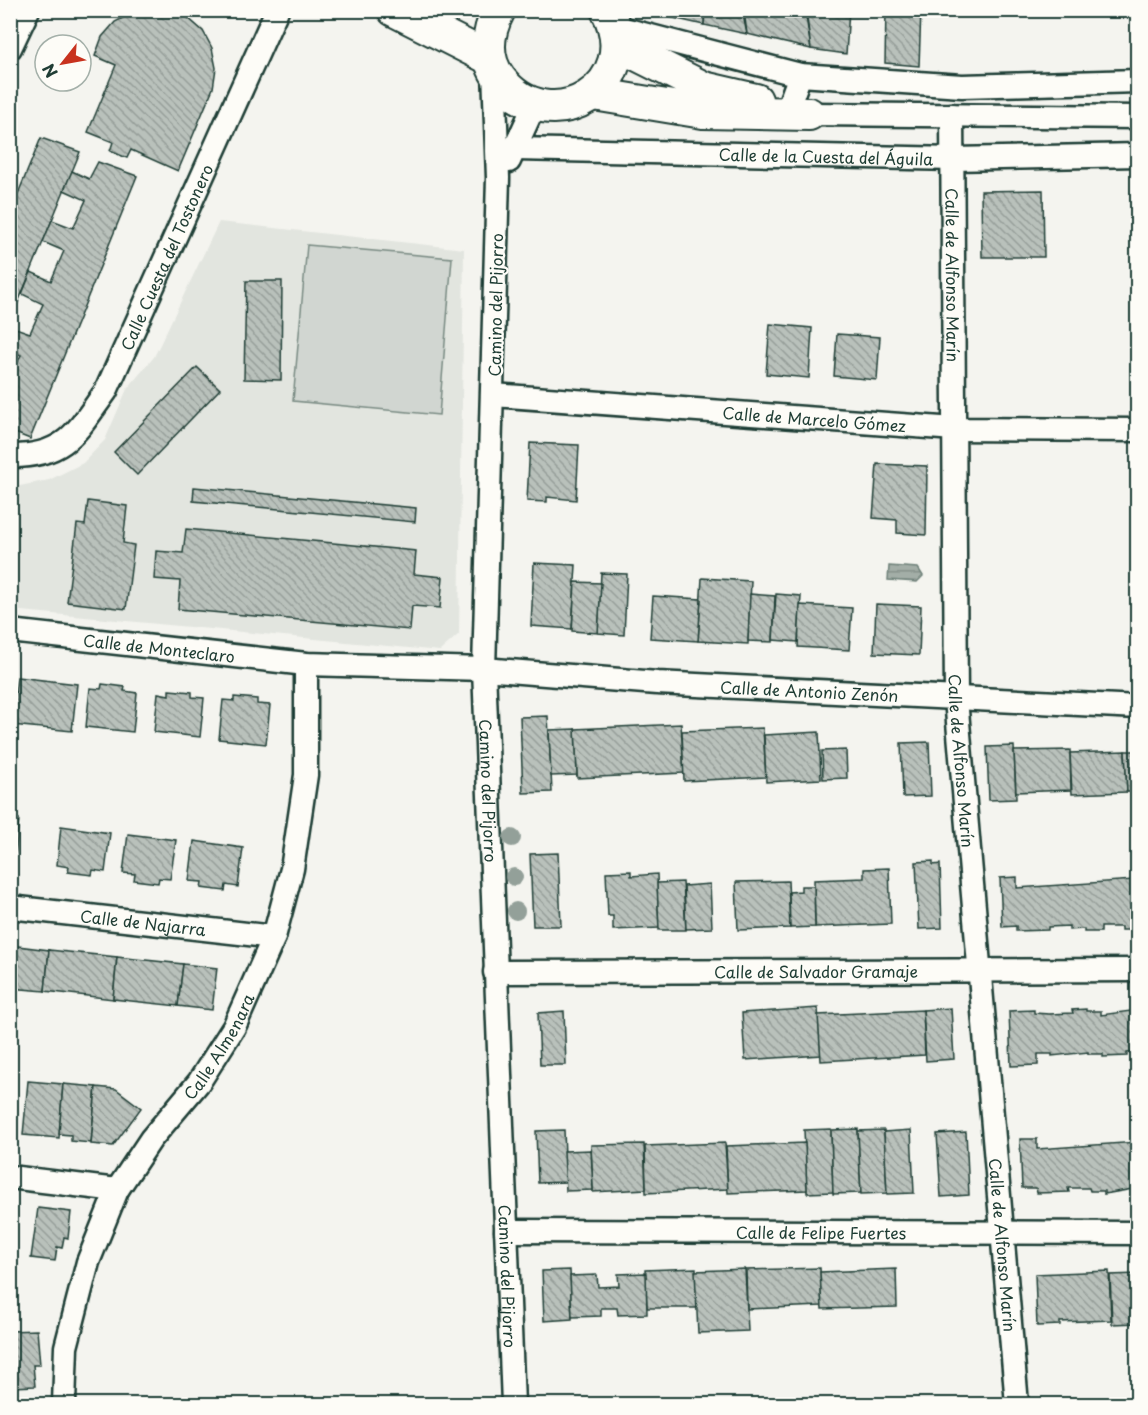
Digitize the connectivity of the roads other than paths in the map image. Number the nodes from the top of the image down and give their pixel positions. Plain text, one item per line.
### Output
1 (28, 10) edge
2 (277, 10) edge
3 (394, 10) edge
4 (499, 10) edge
5 (614, 28) edge
6 (10, 48) edge
7 (492, 65) junction
8 (800, 75) junction
9 (1137, 81) edge
10 (1041, 84) junction
11 (594, 94) junction
12 (534, 106) junction
13 (799, 111) junction
14 (952, 115) junction
15 (1041, 117) junction
16 (1137, 117) edge
17 (516, 149) junction
18 (1137, 155) edge
19 (954, 159) junction
20 (498, 178) junction
21 (494, 395) junction
22 (955, 429) junction
23 (1137, 430) edge
24 (10, 456) edge
25 (10, 631) edge
26 (306, 664) junction
27 (484, 669) junction
28 (956, 699) junction
29 (1137, 707) edge
30 (10, 907) edge
31 (274, 937) junction
32 (980, 970) junction
33 (1137, 970) edge
34 (495, 972) junction
35 (10, 1177) edge
36 (117, 1190) junction
37 (506, 1230) junction
38 (1002, 1232) junction
39 (1137, 1233) edge
40 (64, 1404) edge
41 (513, 1404) edge
42 (1017, 1404) edge

1 - 6 street
2 - 24 street, Calle Cuesta del Tostonero
3 - 7 street
4 - 7 street
5 - 8 street
5 - 11 street
5 - 13 street
7 - 12 street
7 - 20 street, Camino del Pijorro
8 - 10 street
8 - 13 street
9 - 10 street
10 - 15 street
11 - 12 street
11 - 13 street
12 - 17 street
13 - 14 street
14 - 15 street
14 - 19 street, Calle de Alfonso Marín
15 - 16 street
17 - 19 street, Calle de la Cuesta del Águila
17 - 20 street
18 - 19 street, Calle de la Cuesta del Águila
19 - 22 street, Calle de Alfonso Marín
20 - 21 street, Camino del Pijorro
21 - 22 street, Calle de Marcelo Gómez
21 - 27 street, Camino del Pijorro
22 - 23 street, Calle de Marcelo Gómez
22 - 28 street, Calle de Alfonso Marín
25 - 26 street, Calle de Monteclaro
26 - 27 street, Calle de Monteclaro
26 - 31 street, Calle Almenara
27 - 28 street, Calle de Antonio Zenón
27 - 34 street, Camino del Pijorro
28 - 29 street, Calle de Antonio Zenón
28 - 32 street, Calle de Alfonso Marín
30 - 31 street, Calle de Najarra
31 - 36 street, Calle Almenara
32 - 33 street, Calle de Salvador Gramaje
32 - 34 street, Calle de Salvador Gramaje
32 - 38 street, Calle de Alfonso Marín
34 - 37 street, Camino del Pijorro
35 - 36 street
36 - 40 street, Calle Almenara
37 - 38 street, Calle de Felipe Fuertes
37 - 41 street, Camino del Pijorro
38 - 39 street, Calle de Felipe Fuertes
38 - 42 street, Calle de Alfonso Marín

